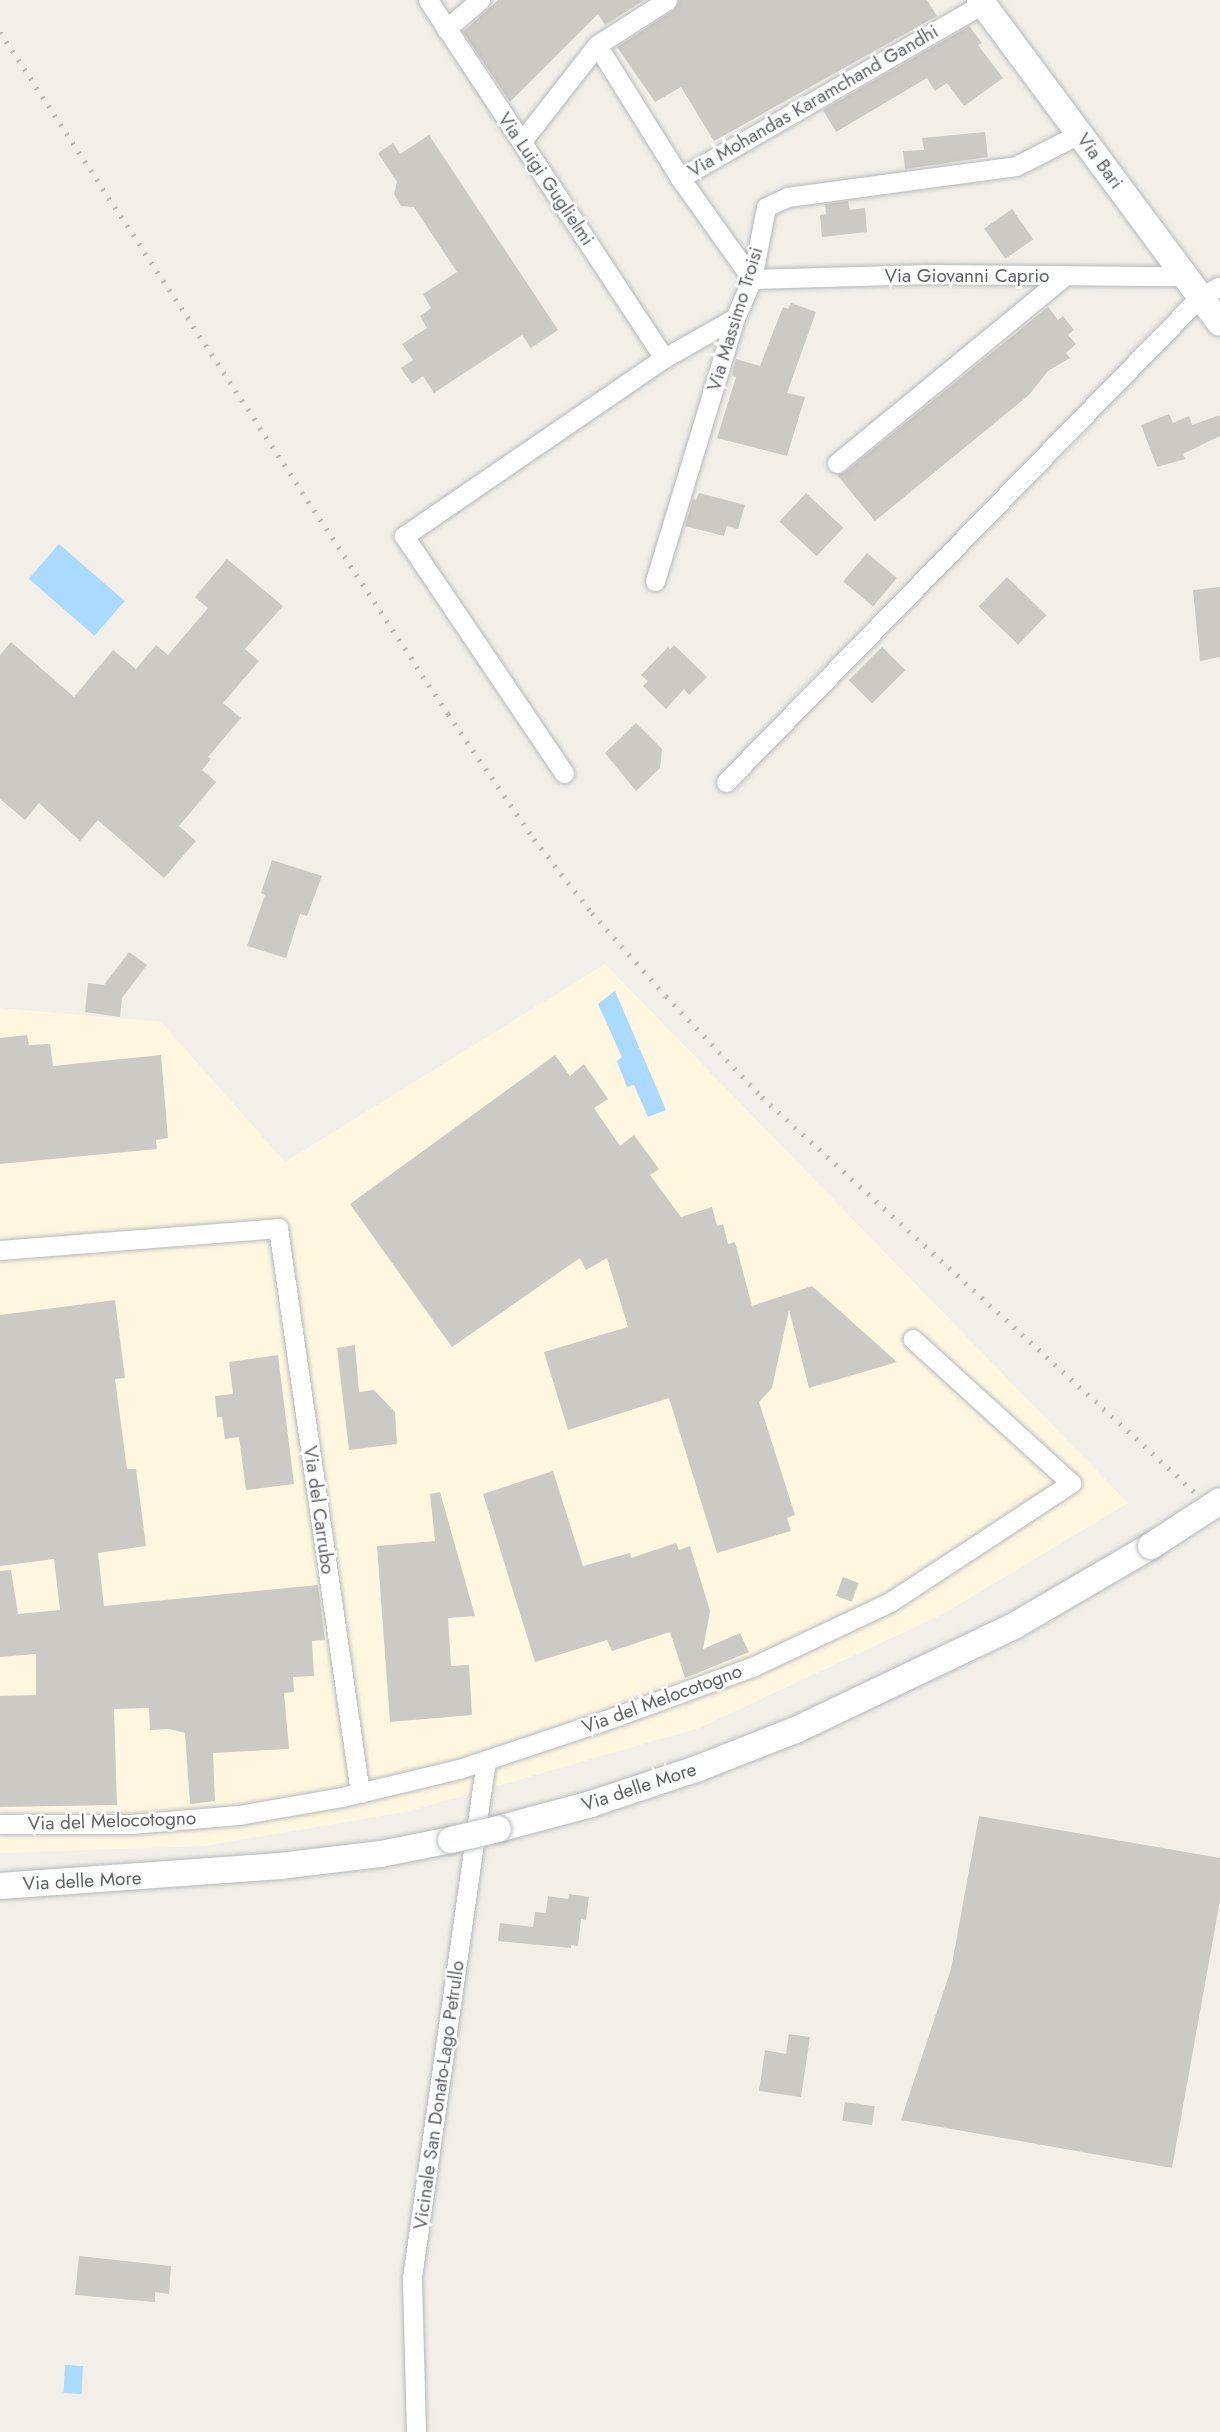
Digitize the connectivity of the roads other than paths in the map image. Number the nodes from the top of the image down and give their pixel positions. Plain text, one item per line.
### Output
1 (429, 0) edge
2 (480, 0) edge
3 (667, 0) edge
4 (982, 2) edge
5 (446, 29) junction
6 (597, 44) junction
7 (1078, 130) junction
8 (522, 142) junction
9 (680, 178) junction
10 (1065, 276) junction
11 (1182, 276) junction
12 (752, 279) junction
13 (1213, 291) edge
14 (735, 318) junction
15 (1220, 323) edge
16 (664, 358) junction
17 (837, 463) dead end
18 (655, 581) dead end
19 (564, 773) dead end
20 (726, 782) dead end
21 (0, 1251) edge
22 (914, 1339) dead end
23 (1220, 1501) edge
24 (486, 1760) junction
25 (360, 1793) junction
26 (0, 1824) edge
27 (0, 1886) edge
28 (415, 2432) edge

1 - 5 street, Via Luigi Guglielmi
2 - 5 street
3 - 6 street
4 - 7 main road, Via Bari
4 - 9 street, Via Mohandas Karamchand Gandhi
5 - 8 street, Via Luigi Guglielmi
6 - 8 street
6 - 9 street
7 - 11 main road, Via Bari
7 - 12 street, Via Massimo Troisi
8 - 16 street, Via Luigi Guglielmi
9 - 12 street
10 - 11 street, Via Giovanni Caprio
10 - 12 street, Via Giovanni Caprio
10 - 17 street
11 - 13 main road
12 - 14 street, Via Massimo Troisi
13 - 15 main road
13 - 20 street
14 - 16 street
14 - 18 street, Via Massimo Troisi
16 - 19 street
21 - 25 street, Via del Carrubo
22 - 24 street, Via del Melocotogno
23 - 27 main road, Via delle More, bridge
24 - 25 street, Via del Melocotogno
24 - 28 street, Vicinale San Donato-Lago Petrullo
25 - 26 street, Via del Melocotogno

